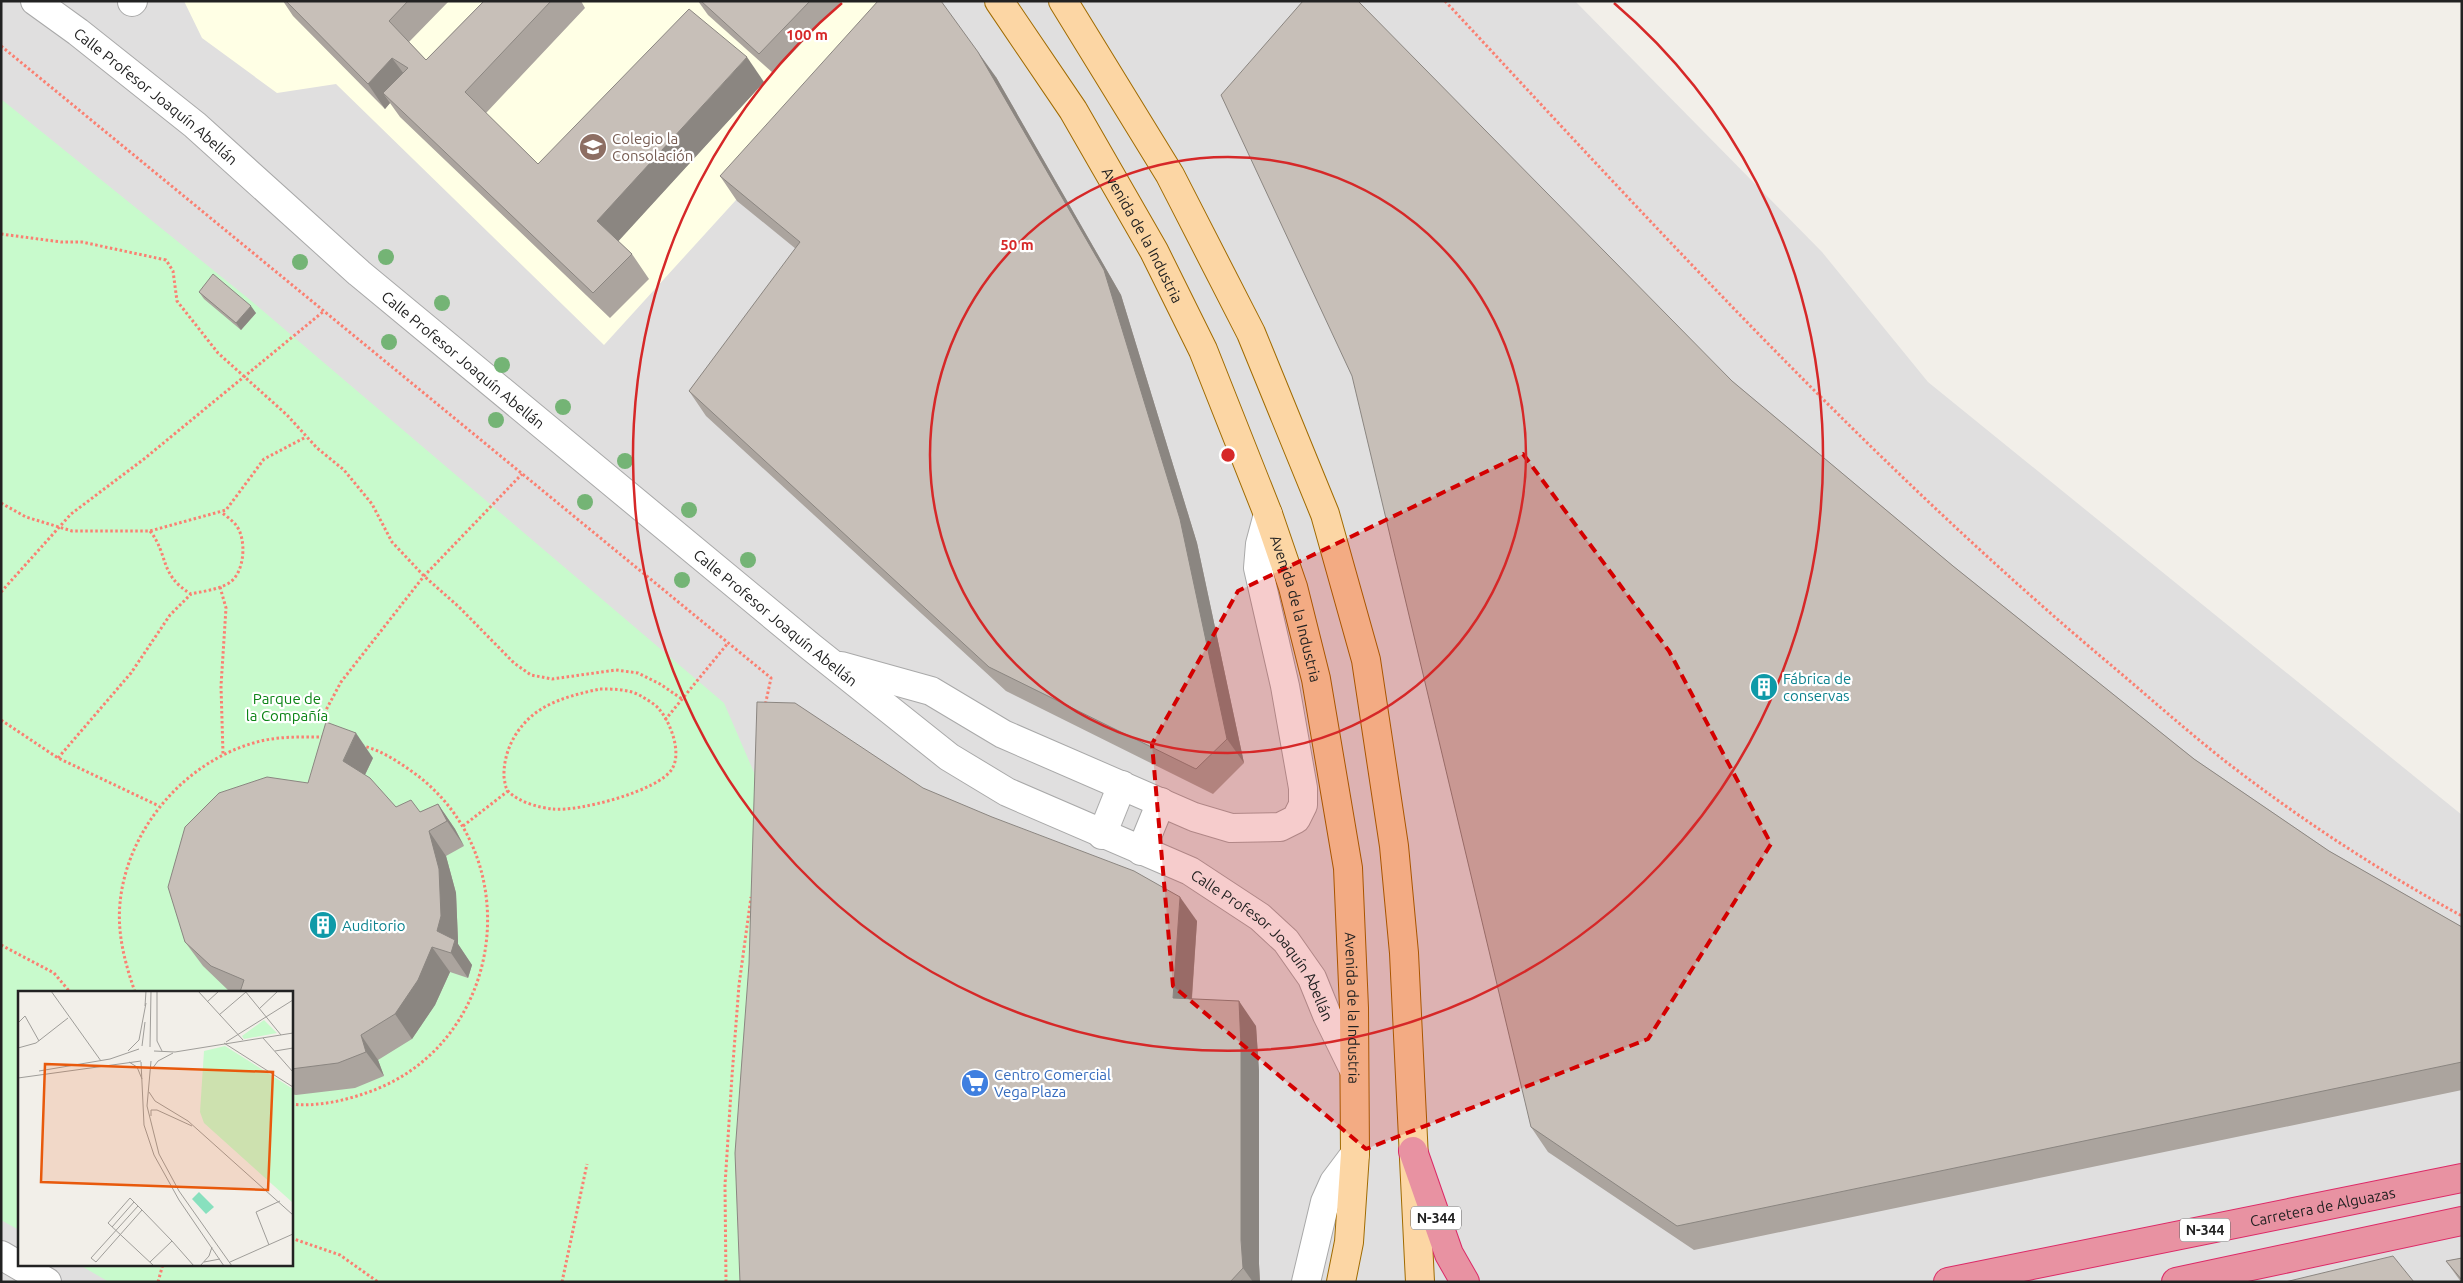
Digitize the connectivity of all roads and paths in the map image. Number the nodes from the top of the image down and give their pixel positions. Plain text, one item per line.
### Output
1 (36, 1) edge
2 (999, 1) edge
3 (1063, 1) edge
4 (1445, 1) edge
5 (2, 49) edge
6 (1, 234) edge
7 (324, 311) junction
8 (244, 377) junction
9 (306, 437) junction
10 (522, 474) junction
11 (1, 503) edge
12 (221, 511) junction
13 (1268, 514) junction
14 (59, 527) junction
15 (150, 532) junction
16 (424, 576) junction
17 (220, 586) junction
18 (1, 592) edge
19 (191, 594) junction
20 (728, 643) junction
21 (830, 662) junction
22 (931, 691) junction
23 (682, 699) junction
24 (764, 712) edge
25 (895, 715) junction
26 (1, 720) edge
27 (665, 720) junction
28 (360, 745) dead end
29 (223, 754) junction
30 (58, 758) junction
31 (1122, 784) junction
32 (508, 791) junction
33 (1161, 802) junction
34 (159, 806) junction
35 (463, 826) junction
36 (1102, 835) junction
37 (1141, 851) junction
38 (752, 890) edge
39 (2462, 916) edge
40 (1, 945) edge
41 (69, 991) edge
42 (135, 991) edge
43 (1354, 1070) junction
44 (292, 1104) edge
45 (1413, 1150) junction
46 (1355, 1154) junction
47 (587, 1164) dead end
48 (2462, 1178) edge
49 (2462, 1221) edge
50 (292, 1238) edge
51 (1, 1255) edge
52 (18, 1265) edge
53 (20, 1266) edge
54 (163, 1266) edge
55 (47, 1282) edge
56 (158, 1282) edge
57 (378, 1282) edge
58 (562, 1282) edge
59 (726, 1282) edge
60 (1306, 1282) edge
61 (1341, 1282) edge
62 (1420, 1282) edge
63 (1465, 1282) edge
64 (1948, 1282) edge
65 (2176, 1282) edge

1 - 21 street, Calle Profesor Joaquín Abellán
2 - 13 main road, Avenida de la Industria
3 - 45 main road
4 - 39 path
5 - 7 path
6 - 8 path
7 - 8 path
7 - 10 path
8 - 9 path
8 - 14 path
9 - 12 path
9 - 16 path
10 - 16 path
10 - 20 path
11 - 14 path
12 - 15 path
12 - 17 path
13 - 33 street
13 - 43 main road, Avenida de la Industria
14 - 15 path
14 - 18 path
15 - 19 path
16 - 23 path
16 - 29 path
17 - 19 path
17 - 29 path
19 - 30 path
20 - 23 path
20 - 24 path
21 - 22 street
21 - 25 street, Calle Profesor Joaquín Abellán
22 - 25 street
22 - 31 street
23 - 27 path
25 - 36 street, Calle Profesor Joaquín Abellán
26 - 30 path
27 - 32 path
27 - 32 path
28 - 35 path
29 - 34 path
30 - 34 path
31 - 33 street
31 - 36 street
32 - 35 path
33 - 37 street
34 - 42 path
35 - 44 path
36 - 37 street, Calle Profesor Joaquín Abellán
37 - 43 street, Calle Profesor Joaquín Abellán
38 - 59 path
40 - 41 path
43 - 46 main road, Avenida de la Industria
45 - 62 main road
45 - 63 highway, N-344
46 - 60 street
46 - 61 main road, Avenida de la Industria
47 - 58 path
48 - 64 highway, Carretera de Alguazas / N-344
49 - 65 highway
50 - 57 path
51 - 52 street
53 - 55 street
54 - 56 path

